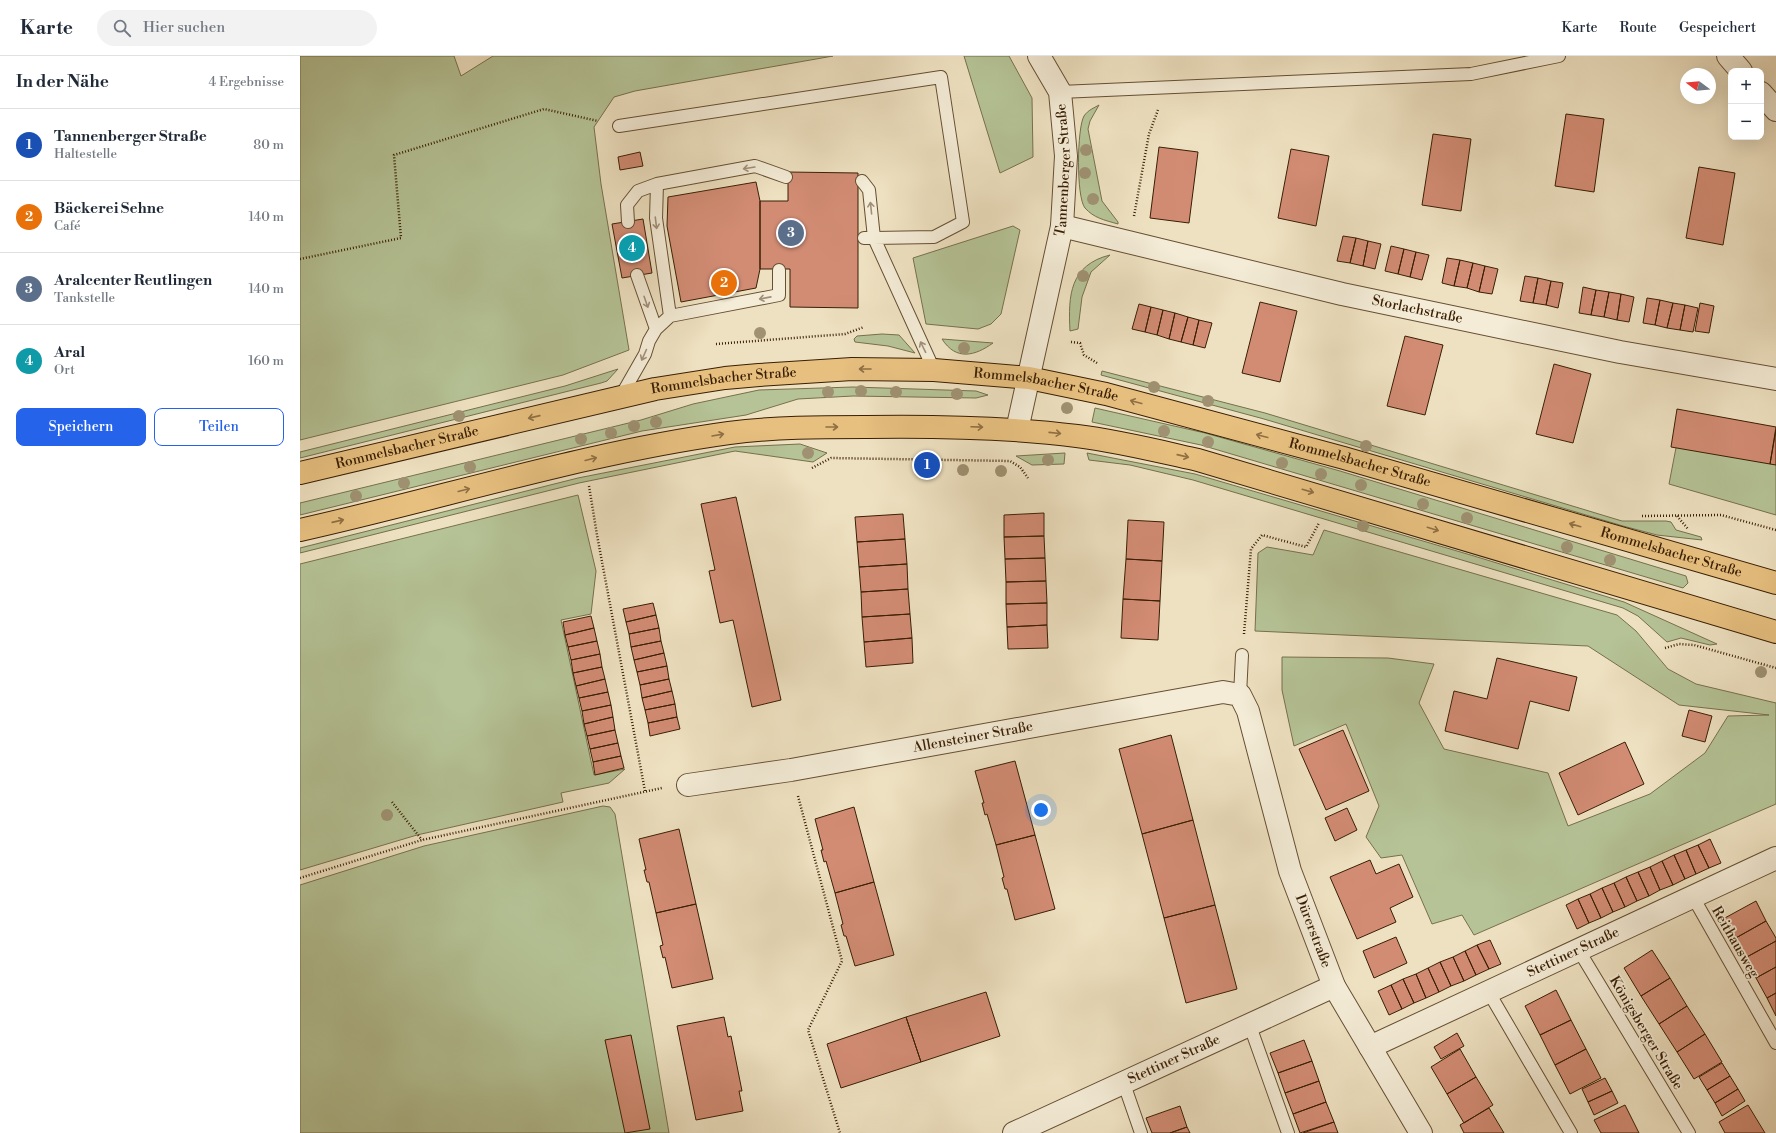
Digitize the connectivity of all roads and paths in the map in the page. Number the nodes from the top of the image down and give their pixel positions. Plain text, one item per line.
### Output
1 (1039, 56) edge
2 (1559, 56) edge
3 (1728, 56) edge
4 (1738, 68) edge
5 (1161, 87) junction
6 (1060, 92) junction
7 (1764, 96) edge
8 (1776, 110) edge
9 (619, 126) joint
10 (786, 177) dead end
11 (862, 181) dead end
12 (657, 184) junction
13 (1130, 220) dead end
14 (628, 222) dead end
15 (1062, 226) junction
16 (869, 238) junction
17 (300, 259) edge
18 (779, 270) dead end
19 (637, 275) dead end
20 (670, 316) junction
21 (864, 327) dead end
22 (656, 329) junction
23 (716, 344) dead end
24 (934, 370) junction
25 (1029, 378) junction
26 (1776, 379) edge
27 (621, 396) junction
28 (1017, 430) junction
29 (812, 468) dead end
30 (300, 473) edge
31 (1028, 478) dead end
32 (589, 486) dead end
33 (1319, 523) dead end
34 (300, 530) edge
35 (1776, 583) edge
36 (1776, 632) edge
37 (1665, 648) dead end
38 (1242, 655) joint
39 (1776, 668) edge
40 (1244, 703) junction
41 (791, 770) junction
42 (688, 785) joint
43 (645, 791) junction
44 (392, 802) dead end
45 (422, 840) junction
46 (1776, 858) edge
47 (300, 878) edge
48 (1693, 898) junction
49 (1578, 949) junction
50 (1334, 986) junction
51 (1488, 991) junction
52 (1250, 1026) junction
53 (1776, 1043) edge
54 (1370, 1047) junction
55 (1124, 1084) junction
56 (840, 1133) edge
57 (1014, 1133) edge
58 (1141, 1133) edge
59 (1288, 1133) edge
60 (1421, 1133) edge
61 (1571, 1133) edge
62 (1689, 1133) edge

1 - 6 street, Tannenberger Straße
2 - 5 lane
3 - 4 street
5 - 6 lane
5 - 13 path
6 - 15 street, Tannenberger Straße
7 - 8 street
9 - 16 lane
9 - 17 path
10 -> 12 lane
16 -> 11 lane
12 - 14 lane
12 -> 20 lane
15 - 25 street, Tannenberger Straße
15 - 26 street, Storlachstraße
24 -> 16 lane
18 -> 20 lane
19 -> 22 lane
20 - 22 lane
21 - 23 path
22 -> 27 lane
24 - 25 main road, Rommelsbacher Straße
24 -> 27 main road, Rommelsbacher Straße
25 - 28 street, Tannenberger Straße
35 -> 25 main road, Rommelsbacher Straße
27 -> 30 main road, Rommelsbacher Straße
34 -> 28 main road
28 -> 36 main road
29 - 31 path
32 - 43 path
33 - 38 path
37 - 39 path
38 - 40 lane
40 - 41 street, Allensteiner Straße
40 - 50 street, Dürerstraße
41 - 42 street, Allensteiner Straße
41 - 56 path
42 - 43 path
43 - 45 path
44 - 45 path
45 - 47 path
46 - 48 street, Stettiner Straße
48 - 49 street, Stettiner Straße
48 - 53 lane, Reithausweg
49 - 51 street, Stettiner Straße
49 - 62 lane, Königsberger Straße
50 - 52 street, Stettiner Straße
50 - 54 street, Dürerstraße
51 - 54 street, Stettiner Straße
51 - 61 lane
52 - 55 street, Stettiner Straße
52 - 59 lane
54 - 60 street, Dürerstraße
55 - 57 street, Stettiner Straße
55 - 58 lane

